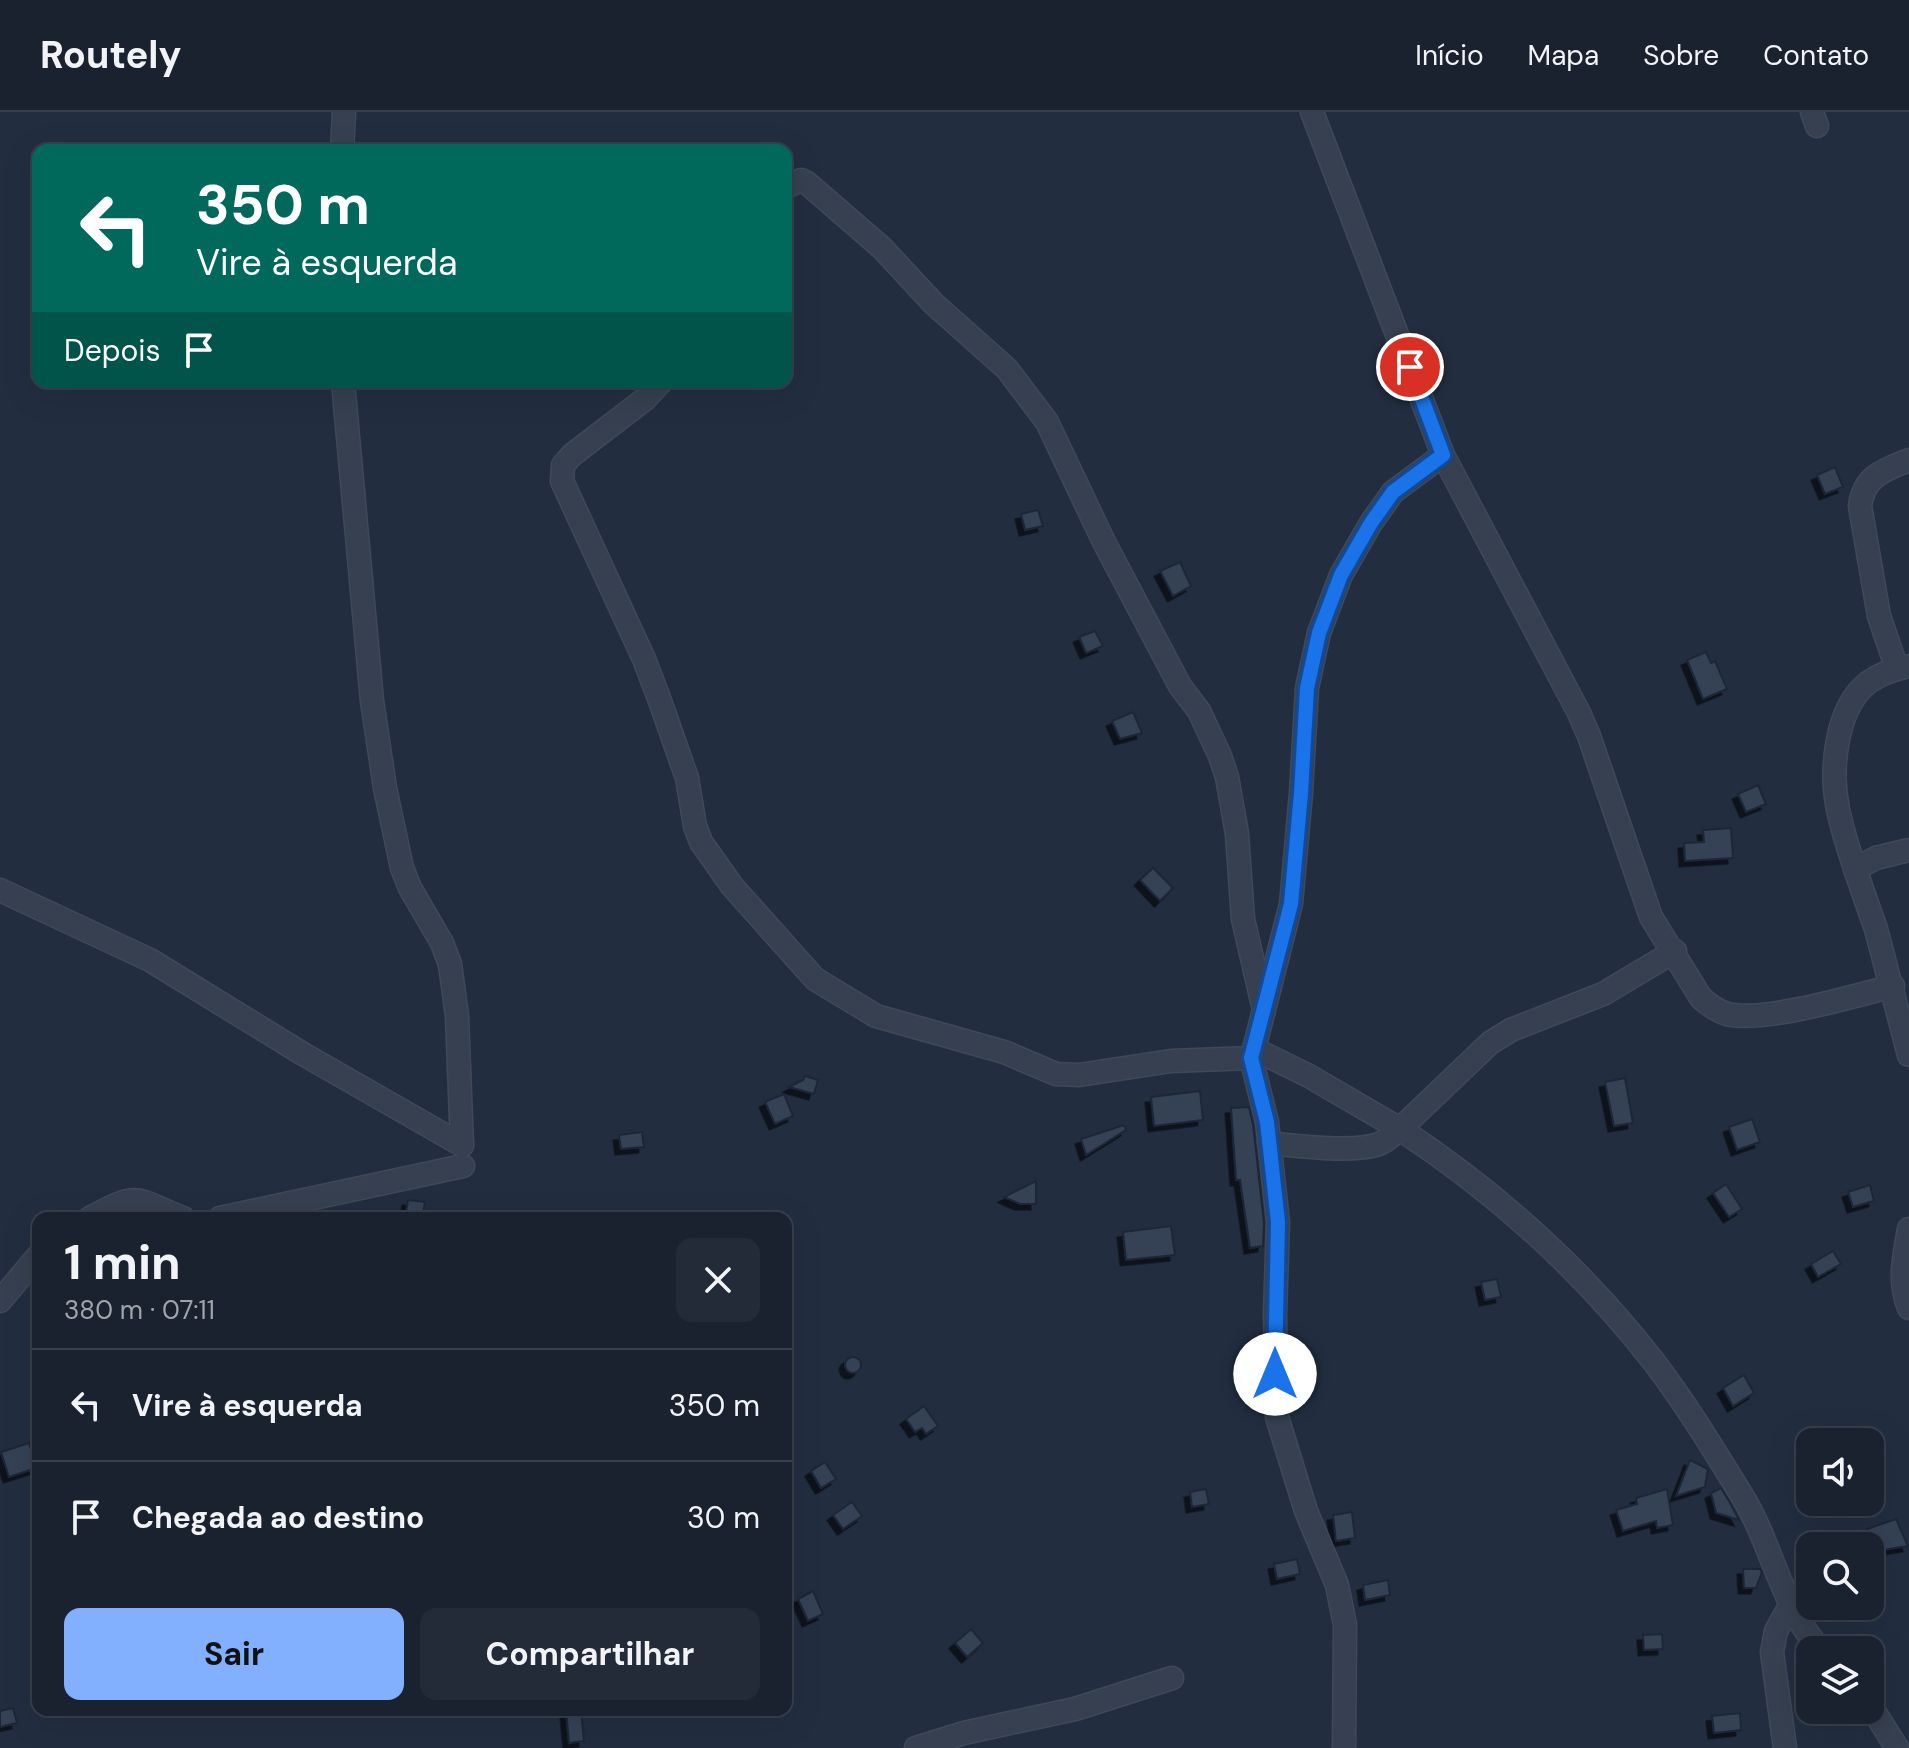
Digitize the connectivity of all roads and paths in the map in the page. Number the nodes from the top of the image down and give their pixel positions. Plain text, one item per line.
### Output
1 (344, 112) edge
2 (1312, 112) edge
3 (342, 144) edge
4 (792, 184) edge
5 (344, 388) edge
6 (655, 388) edge
7 (1443, 455) junction
8 (1909, 460) edge
9 (1903, 667) edge
10 (1909, 850) edge
11 (1855, 869) junction
12 (0, 890) edge
13 (1675, 951) junction
14 (1893, 986) junction
15 (1264, 1010) junction
16 (1253, 1054) junction
17 (1909, 1055) edge
18 (1400, 1129) junction
19 (1269, 1143) junction
20 (463, 1166) dead end
21 (102, 1212) edge
22 (171, 1212) edge
23 (248, 1212) edge
24 (1909, 1229) edge
25 (32, 1263) edge
26 (0, 1301) edge
27 (1909, 1308) edge
28 (1791, 1604) junction
29 (1810, 1636) edge
30 (1172, 1678) dead end
31 (1882, 1724) edge
32 (916, 1748) edge
33 (1344, 1748) edge
34 (1785, 1748) edge
35 (1897, 1748) edge

1 - 3 street
2 - 7 street
4 - 15 street
5 - 12 street
6 - 16 street
7 - 13 street
7 - 15 street
8 - 9 street
9 - 11 street
10 - 11 street
11 - 14 street
13 - 14 street
13 - 18 street
14 - 17 street
15 - 16 street
16 - 18 street
16 - 19 street
18 - 19 street
18 - 28 street
19 - 33 street
20 - 23 street
21 - 22 street
24 - 27 street
25 - 26 street
28 - 29 street
28 - 34 street
30 - 32 street
31 - 35 street

